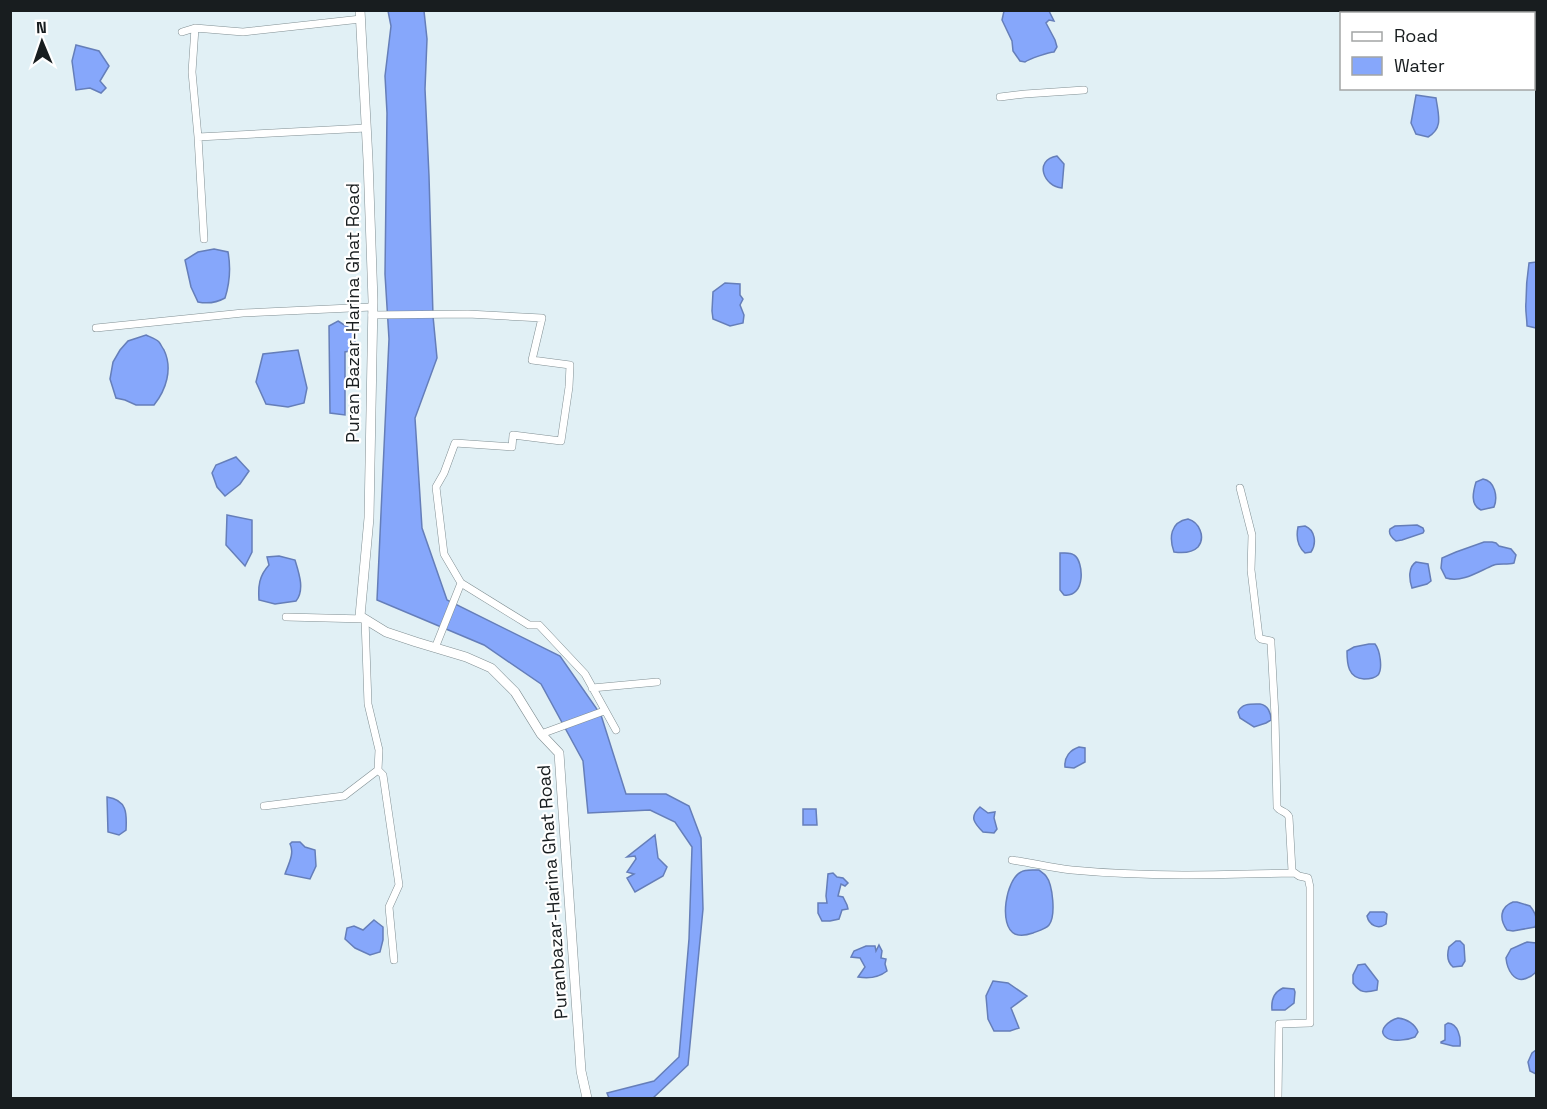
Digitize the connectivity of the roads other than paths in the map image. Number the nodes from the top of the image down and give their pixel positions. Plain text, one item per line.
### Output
1 (361, 15) edge
2 (195, 28) junction
3 (182, 32) dead end
4 (1084, 90) dead end
5 (1000, 98) dead end
6 (366, 128) junction
7 (198, 137) junction
8 (204, 239) dead end
9 (372, 311) junction
10 (96, 328) dead end
11 (1240, 488) dead end
12 (461, 582) junction
13 (286, 617) dead end
14 (363, 618) junction
15 (435, 648) junction
16 (657, 682) dead end
17 (592, 688) junction
18 (604, 711) junction
19 (616, 730) dead end
20 (541, 734) junction
21 (378, 770) junction
22 (264, 806) dead end
23 (1012, 860) dead end
24 (1294, 873) junction
25 (393, 960) dead end
26 (588, 1098) edge
27 (1278, 1098) edge

1 - 2 street
1 - 6 main road, Puran Bazar-Harina Ghat Road
2 - 3 street
2 - 7 street
4 - 5 street
6 - 7 street
6 - 9 main road, Puran Bazar-Harina Ghat Road
7 - 8 street
9 - 10 street
9 - 12 street
9 - 14 main road, Puran Bazar-Harina Ghat Road
11 - 24 street
12 - 15 street
12 - 17 street
13 - 14 street
14 - 15 main road, Puranbazar-Harina Ghat Road
14 - 21 street
15 - 20 main road, Puranbazar-Harina Ghat Road
16 - 17 street
17 - 18 street
18 - 19 street
18 - 20 street
20 - 26 main road, Puranbazar-Harina Ghat Road
21 - 22 street
21 - 25 street
23 - 24 street
24 - 27 street

